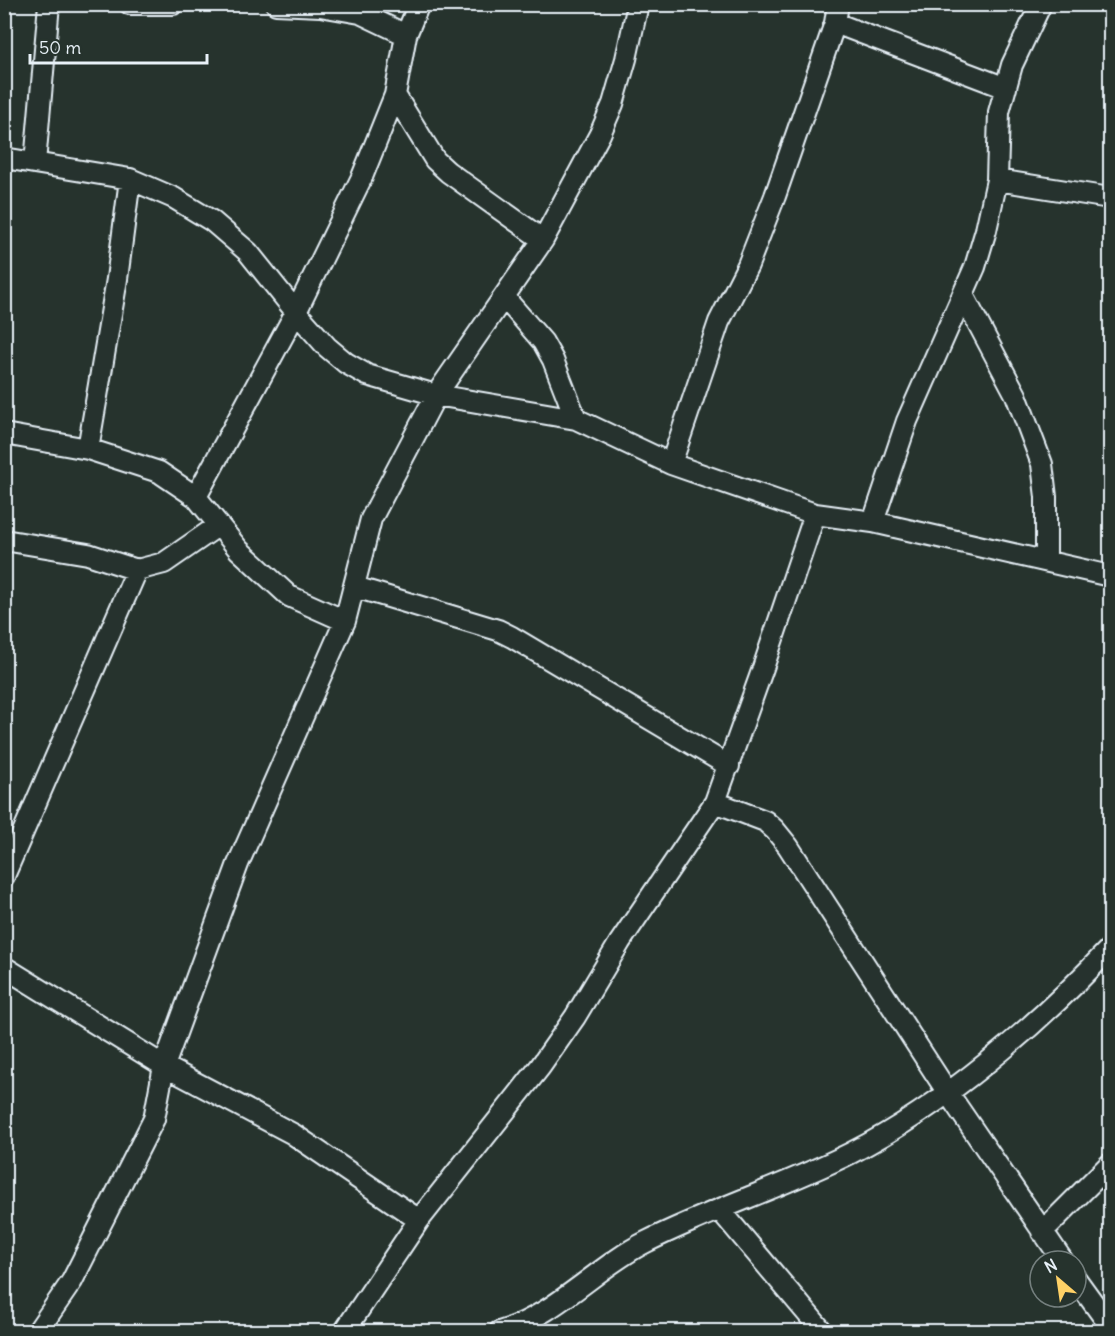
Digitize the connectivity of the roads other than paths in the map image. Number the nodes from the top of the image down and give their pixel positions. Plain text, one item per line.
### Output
1 (49, 4) edge
2 (130, 4) edge
3 (173, 4) edge
4 (276, 4) edge
5 (419, 4) edge
6 (638, 4) edge
7 (1041, 4) edge
8 (837, 14) edge
9 (406, 35) junction
10 (1006, 88) junction
11 (395, 95) junction
12 (4, 158) edge
13 (35, 163) junction
14 (130, 179) junction
15 (997, 180) junction
16 (1110, 198) edge
17 (543, 240) junction
18 (963, 295) junction
19 (504, 297) junction
20 (296, 312) junction
21 (436, 395) junction
22 (576, 419) junction
23 (4, 434) edge
24 (88, 449) junction
25 (671, 464) junction
26 (196, 497) junction
27 (814, 514) junction
28 (873, 522) junction
29 (219, 525) junction
30 (4, 540) edge
31 (1046, 561) junction
32 (136, 570) junction
33 (1110, 576) edge
34 (355, 587) junction
35 (345, 621) junction
36 (729, 766) junction
37 (715, 802) junction
38 (4, 876) edge
39 (1110, 948) edge
40 (4, 968) edge
41 (164, 1066) junction
42 (948, 1093) junction
43 (1110, 1164) edge
44 (720, 1210) junction
45 (420, 1220) junction
46 (1042, 1233) junction
47 (1054, 1249) edge
48 (1088, 1296) edge
49 (1110, 1326) edge
50 (37, 1332) edge
51 (344, 1332) edge
52 (499, 1332) edge
53 (823, 1332) edge

1 - 13 street
2 - 3 street
4 - 9 street
5 - 9 street
6 - 17 street
7 - 10 street
8 - 10 street
8 - 25 street
9 - 11 street
10 - 15 street
11 - 17 street
11 - 20 street
12 - 13 street
13 - 14 street
14 - 20 street
14 - 24 street
15 - 16 street
15 - 18 street
17 - 19 street
18 - 28 street
18 - 31 street
19 - 21 street
19 - 22 street
20 - 21 street
20 - 26 street
21 - 22 street
21 - 34 street
22 - 25 street
23 - 24 street
24 - 26 street
25 - 27 street
26 - 29 street
27 - 28 street
27 - 36 street
28 - 31 street
29 - 32 street
29 - 35 street
30 - 32 street
31 - 33 street
32 - 38 street
34 - 35 street
34 - 36 street
35 - 41 street
36 - 37 street
37 - 42 street
37 - 45 street
39 - 42 street
40 - 41 street
41 - 45 street
41 - 50 street
42 - 44 street
42 - 46 street
43 - 46 street
44 - 52 street
44 - 53 street
45 - 51 street
46 - 47 street
48 - 49 street

